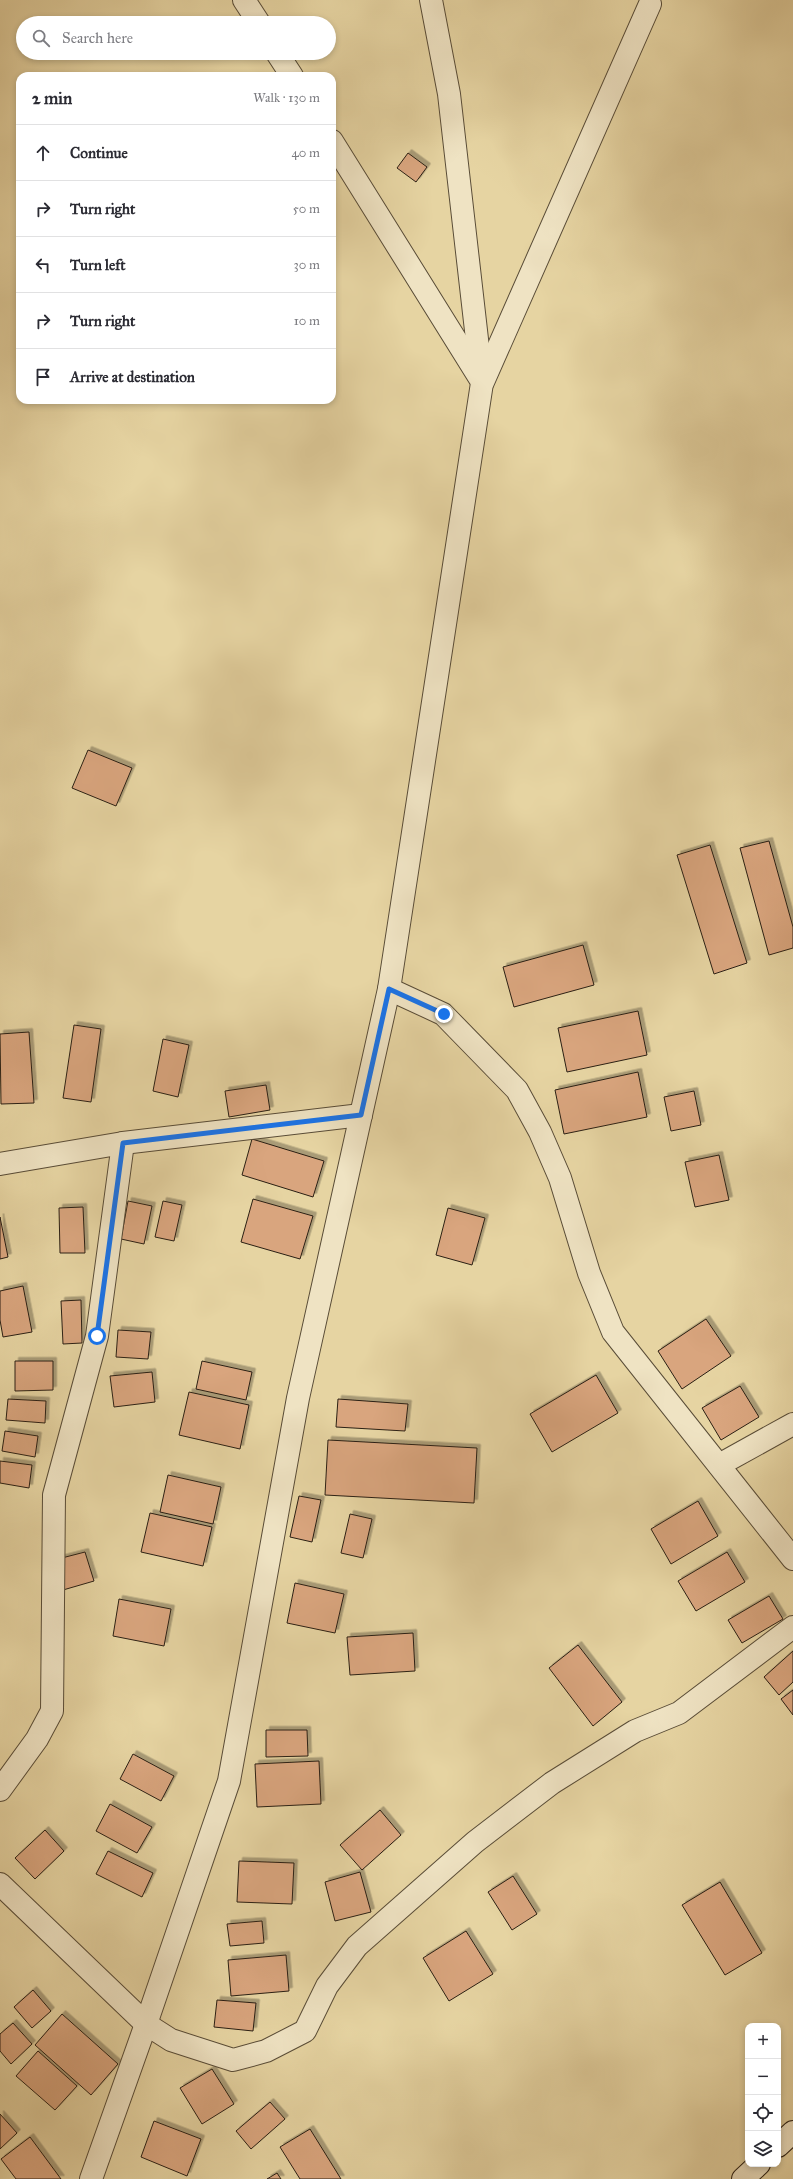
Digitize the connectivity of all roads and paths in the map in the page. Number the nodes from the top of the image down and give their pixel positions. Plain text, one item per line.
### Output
1 (244, 0) edge
2 (431, 0) edge
3 (650, 4) dead end
4 (254, 16) edge
5 (282, 60) edge
6 (289, 72) edge
7 (336, 147) edge
8 (482, 384) junction
9 (389, 989) junction
10 (361, 1115) junction
11 (123, 1143) junction
12 (0, 1164) edge
13 (793, 1424) edge
14 (719, 1465) junction
15 (793, 1558) edge
16 (793, 1627) edge
17 (0, 1790) edge
18 (0, 1884) edge
19 (146, 2024) junction
20 (793, 2132) edge
21 (781, 2143) edge
22 (756, 2167) edge
23 (91, 2179) edge
24 (743, 2179) edge

1 - 4 street
2 - 8 street
3 - 8 street
5 - 6 street
7 - 8 street
8 - 9 street
9 - 10 street
9 - 14 street
10 - 11 street
10 - 19 street
11 - 12 street
11 - 17 street
13 - 14 street
14 - 15 street
16 - 19 street
18 - 19 street
19 - 23 street
20 - 21 street
22 - 24 street

